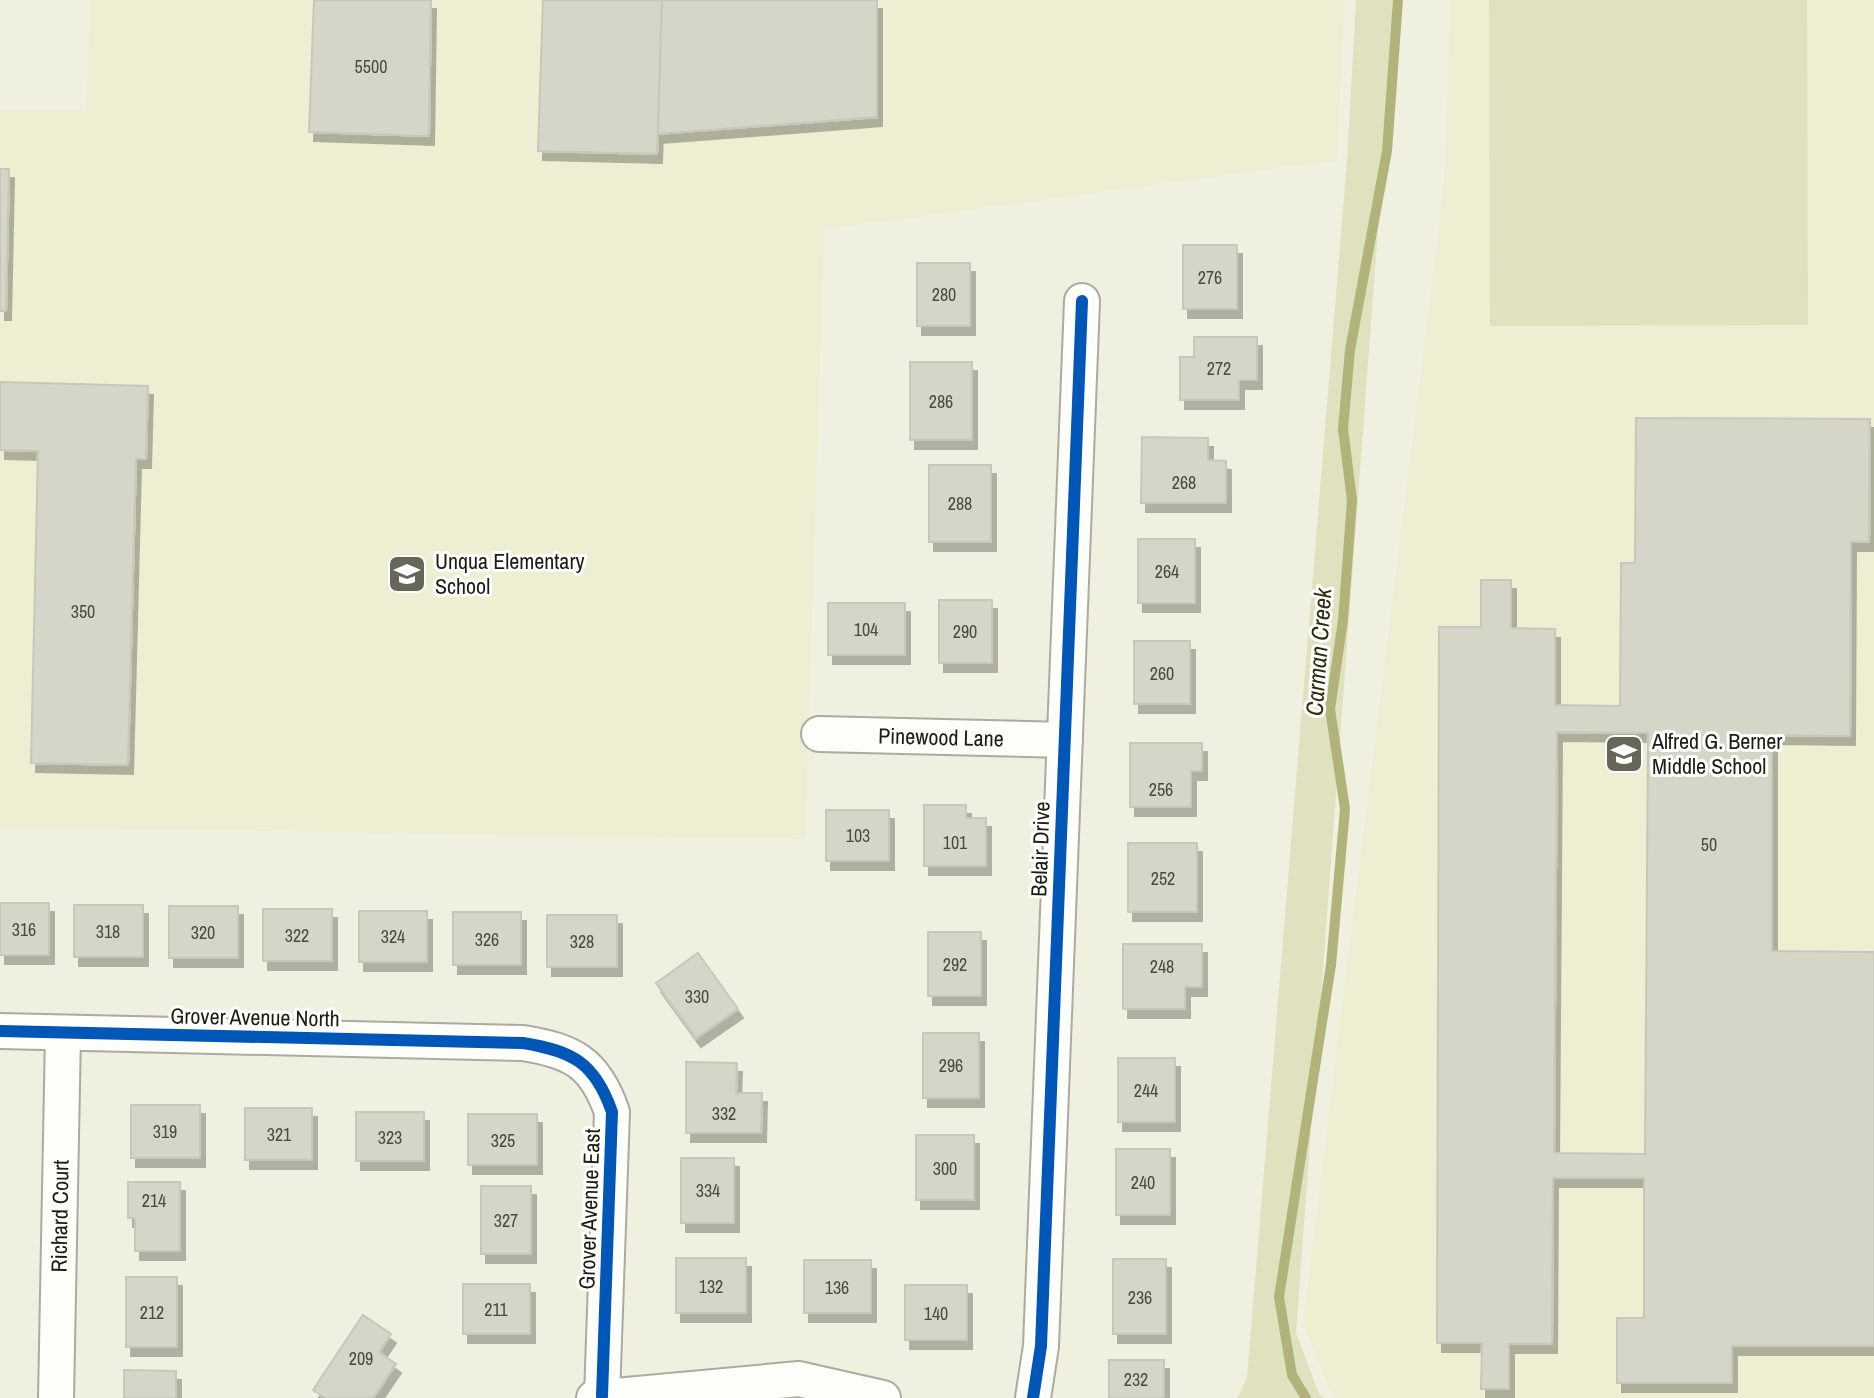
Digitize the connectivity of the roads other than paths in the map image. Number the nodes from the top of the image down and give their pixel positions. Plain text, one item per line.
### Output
1 (1082, 301) dead end
2 (819, 734) dead end
3 (1065, 740) junction
4 (0, 1031) edge
5 (63, 1033) junction
6 (510, 1043) joint
7 (598, 1397) edge
8 (56, 1398) edge
9 (883, 1398) edge
10 (1033, 1398) edge

1 - 3 street, Belair Drive
2 - 3 street, Pinewood Lane
3 - 10 street, Belair Drive
4 - 5 street, Grover Avenue North
5 - 6 street, Grover Avenue North
5 - 8 street, Richard Court
6 - 7 street, Grover Avenue East
7 - 9 street

